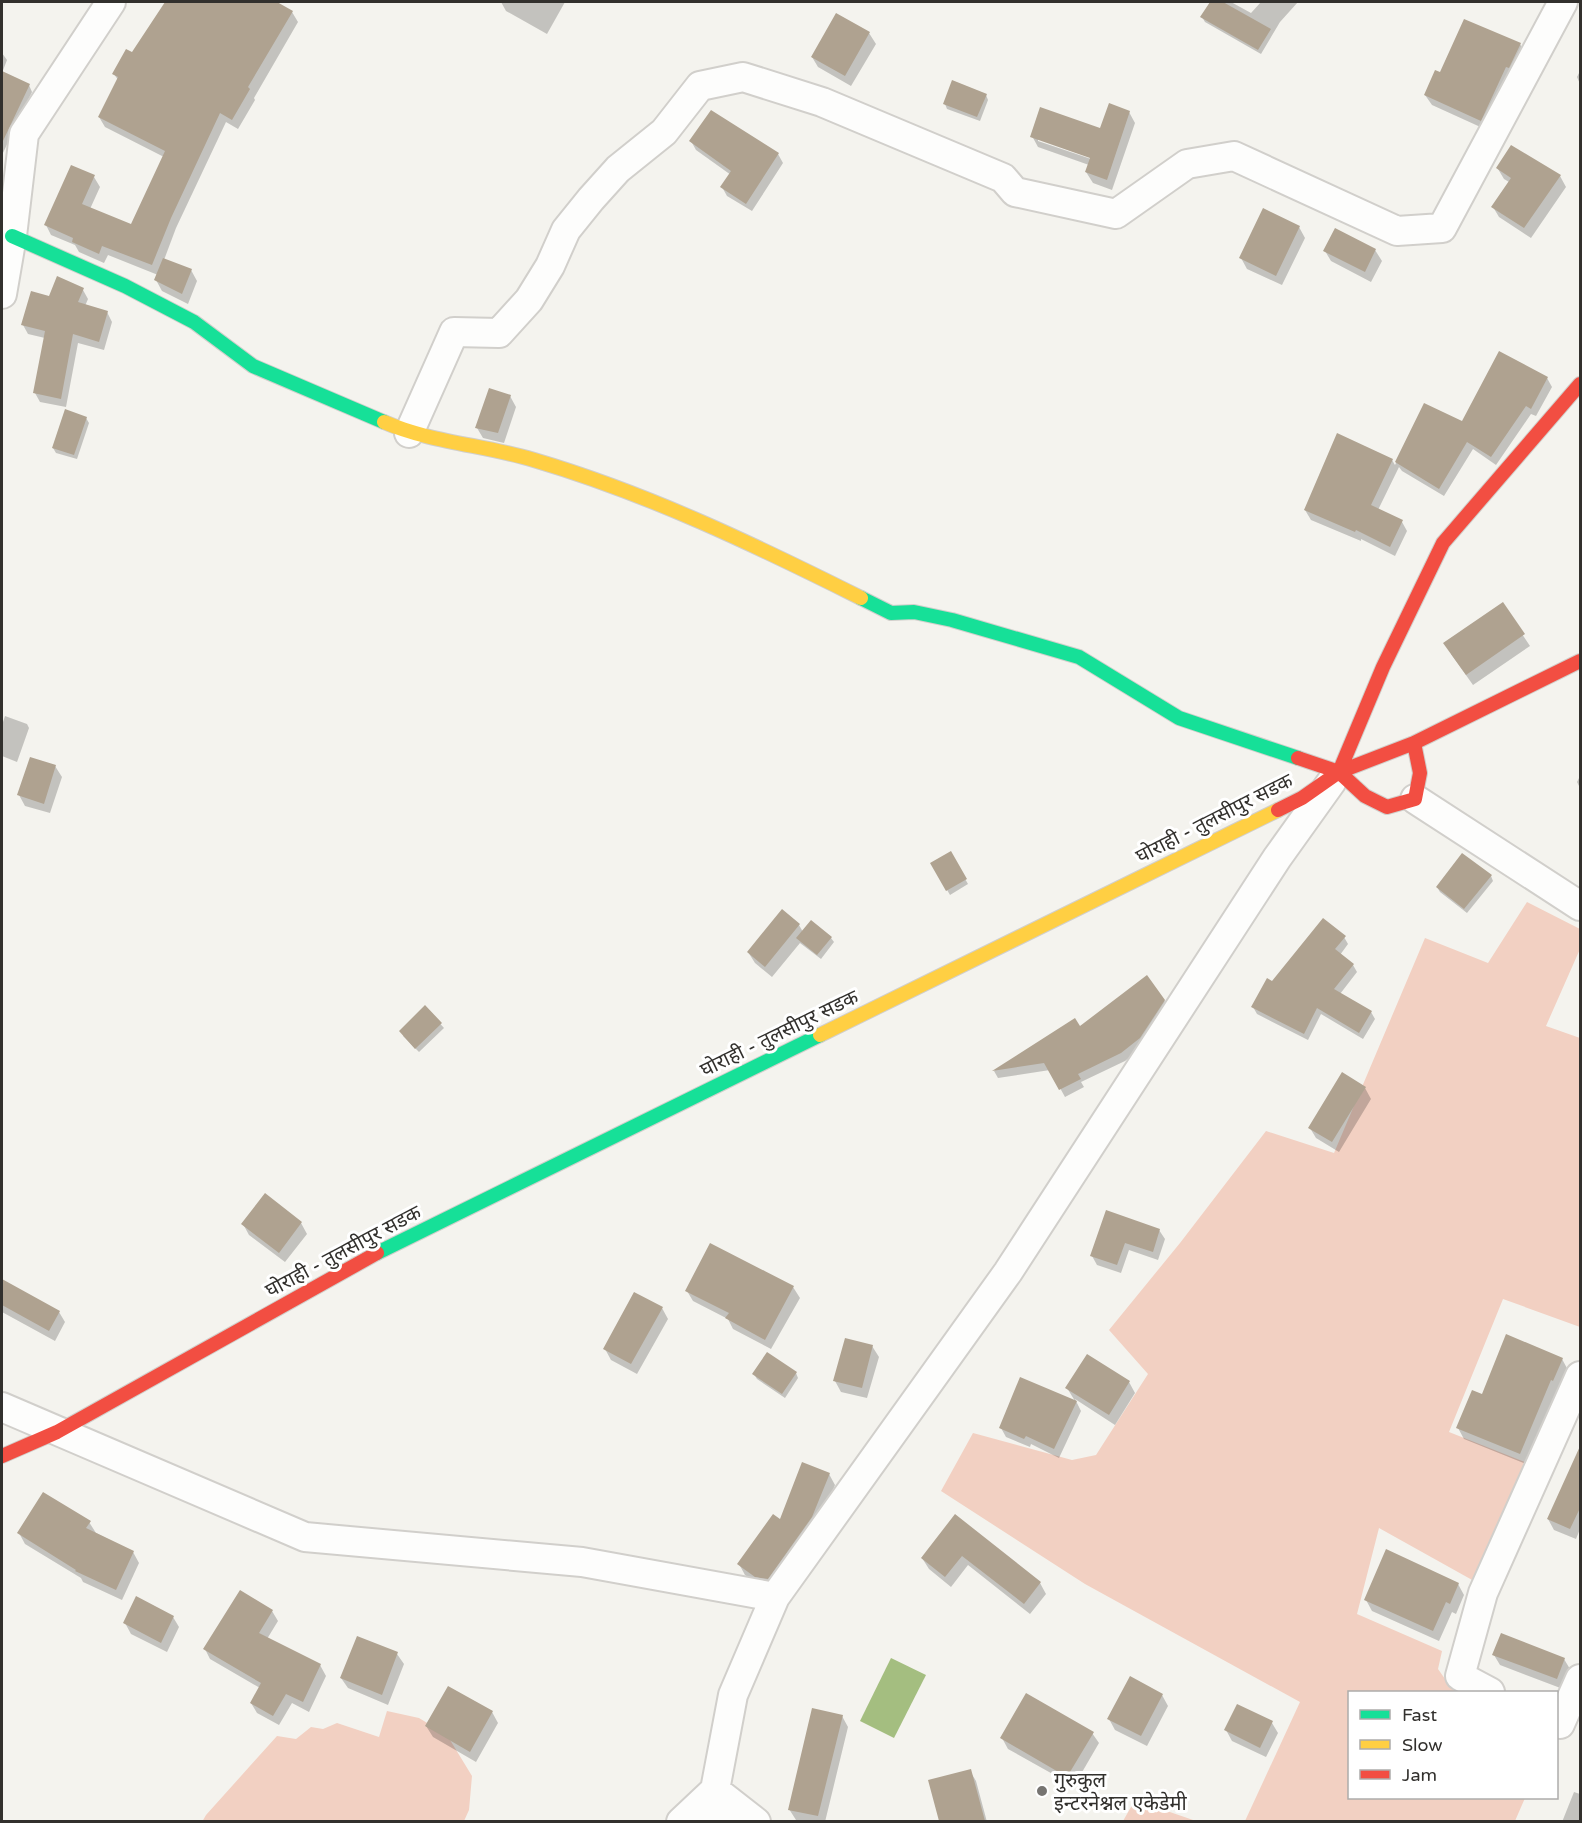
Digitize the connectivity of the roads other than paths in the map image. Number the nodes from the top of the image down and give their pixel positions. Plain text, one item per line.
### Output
1 (111, 2) edge
2 (1563, 2) edge
3 (12, 236) junction
4 (2, 294) edge
5 (1581, 384) edge
6 (409, 433) junction
7 (1581, 661) edge
8 (1414, 743) junction
9 (1339, 772) junction
10 (1415, 799) junction
11 (1581, 906) edge
12 (1581, 1376) edge
13 (2, 1407) edge
14 (57, 1432) junction
15 (2, 1456) edge
16 (775, 1597) junction
17 (1581, 1679) edge
18 (1488, 1691) edge
19 (1566, 1727) edge
20 (715, 1790) junction
21 (681, 1821) edge
22 (716, 1821) edge
23 (756, 1821) edge

1 - 3 street
2 - 6 street
3 - 4 street
3 - 6 street
5 - 9 street
6 - 9 street
7 - 8 street, घोराही - तुलसीपुर सडक
8 - 9 street, घोराही - तुलसीपुर सडक
8 - 10 street
9 - 10 street
9 - 14 street, घोराही - तुलसीपुर सडक
9 - 16 street
10 - 11 street
12 - 18 street
13 - 14 street
14 - 15 street, घोराही - तुलसीपुर सडक
14 - 16 street
16 - 20 street
17 - 19 street
20 - 21 street
20 - 22 street
20 - 23 street

